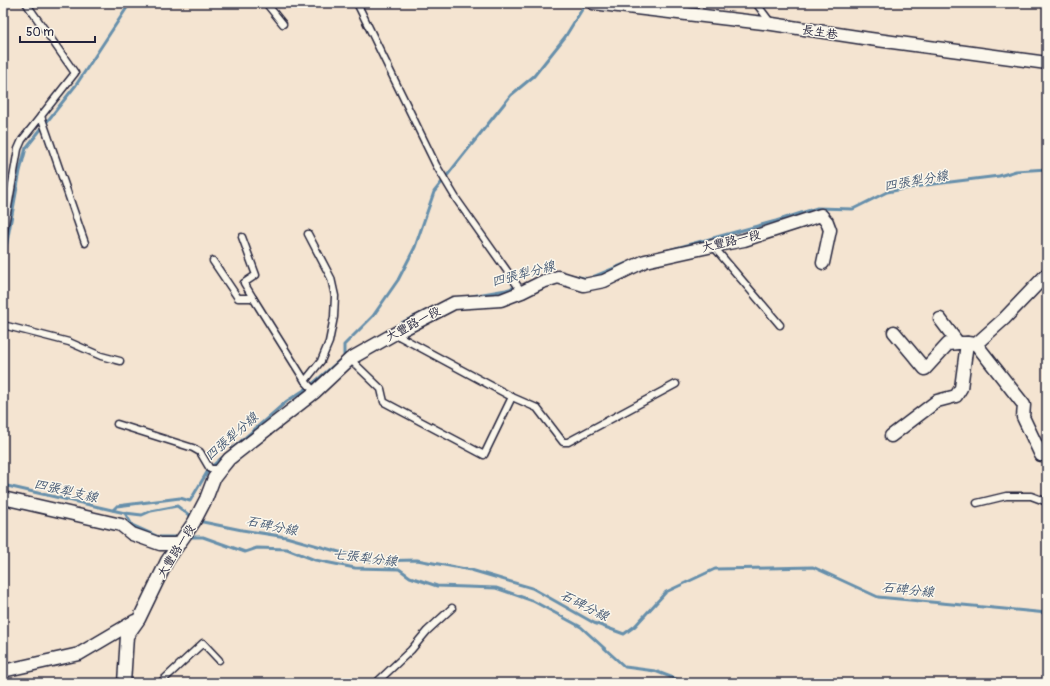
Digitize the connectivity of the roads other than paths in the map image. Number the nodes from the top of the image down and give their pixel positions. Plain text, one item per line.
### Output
1 (26, 3) edge
2 (266, 3) edge
3 (357, 3) edge
4 (593, 3) edge
5 (756, 3) edge
6 (283, 24) dead end
7 (772, 24) junction
8 (1047, 63) edge
9 (41, 116) junction
10 (308, 234) dead end
11 (3, 236) edge
12 (242, 236) dead end
13 (85, 243) dead end
14 (713, 246) junction
15 (213, 261) dead end
16 (823, 263) dead end
17 (1047, 274) edge
18 (522, 292) junction
19 (253, 298) junction
20 (940, 319) dead end
21 (3, 325) edge
22 (780, 325) dead end
23 (894, 332) dead end
24 (394, 334) junction
25 (967, 343) junction
26 (350, 359) junction
27 (120, 361) dead end
28 (305, 381) junction
29 (676, 384) dead end
30 (315, 392) junction
31 (512, 397) junction
32 (117, 424) dead end
33 (891, 436) dead end
34 (1041, 455) dead end
35 (221, 469) junction
36 (3, 498) edge
37 (977, 502) dead end
38 (1047, 502) edge
39 (178, 544) junction
40 (452, 608) dead end
41 (139, 619) junction
42 (219, 660) dead end
43 (3, 671) edge
44 (124, 683) edge
45 (160, 683) edge
46 (376, 683) edge

1 - 9 lane
2 - 6 lane
3 - 18 lane
4 - 7 street, 長生巷
5 - 7 lane
7 - 8 street, 長生巷
9 - 11 lane
9 - 13 lane
10 - 28 lane
12 - 19 lane
14 - 16 street, 大豐路一段
14 - 18 street, 大豐路一段
14 - 22 lane
15 - 19 lane
17 - 25 street
18 - 24 street, 大豐路一段
19 - 28 lane
20 - 25 street
21 - 27 lane
23 - 25 street
24 - 26 street, 大豐路一段
24 - 31 lane
25 - 33 street
25 - 34 street
26 - 30 street, 大豐路一段
26 - 31 lane
28 - 30 lane
29 - 31 lane
30 - 35 street, 大豐路一段
32 - 35 lane
35 - 39 street, 大豐路一段
36 - 39 street
37 - 38 lane
39 - 41 street, 大豐路一段
40 - 46 lane
41 - 43 street
41 - 44 street, 大豐路一段
42 - 45 lane

